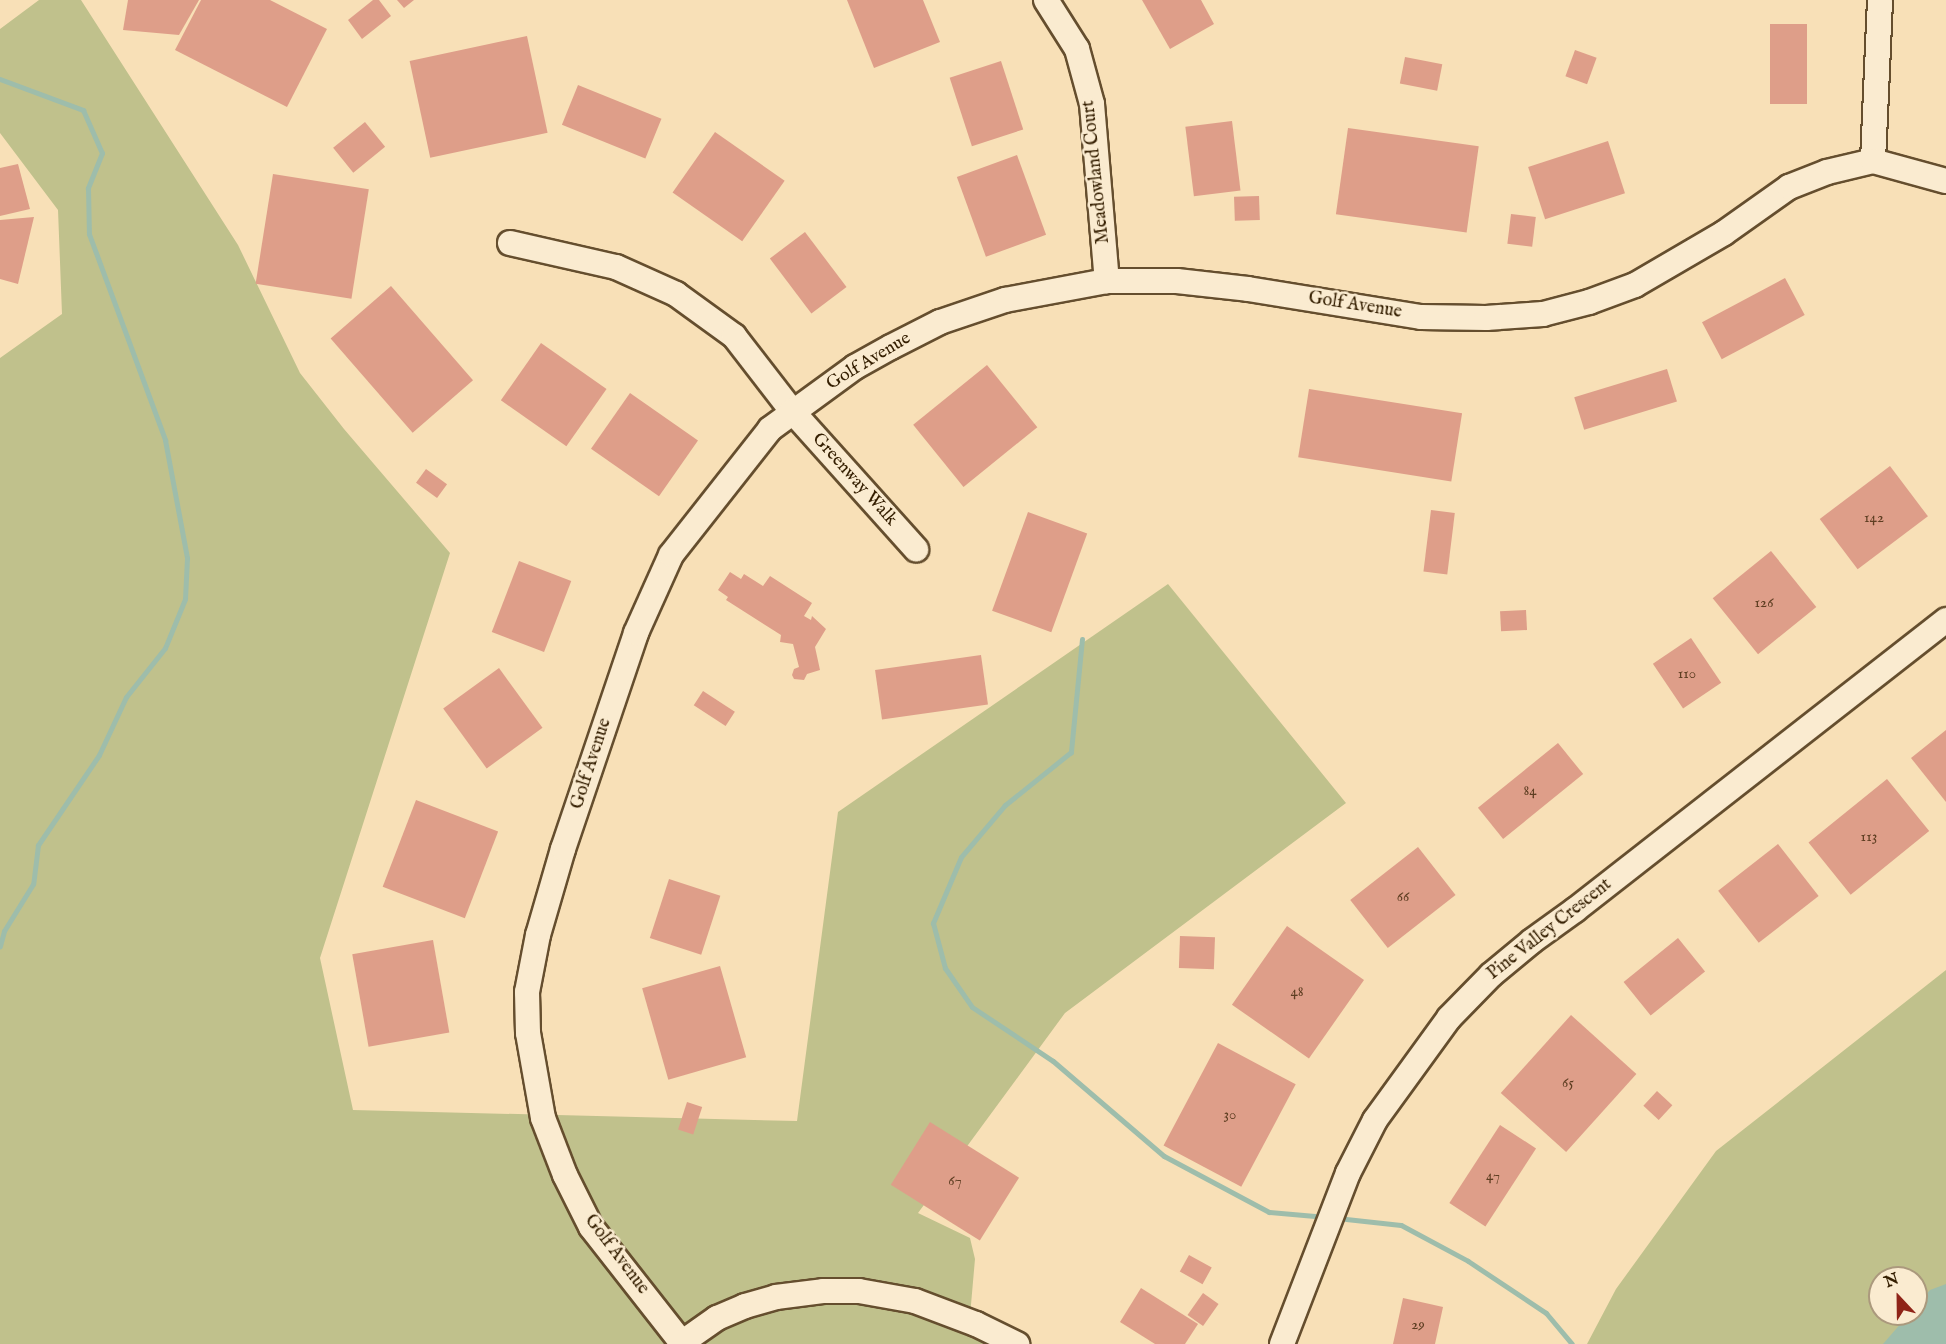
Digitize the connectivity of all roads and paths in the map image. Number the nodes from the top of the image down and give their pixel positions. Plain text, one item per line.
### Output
1 (1046, 0) edge
2 (1880, 0) edge
3 (1873, 161) junction
4 (1946, 181) edge
5 (510, 243) dead end
6 (1107, 281) junction
7 (792, 411) junction
8 (916, 549) dead end
9 (1946, 620) edge
10 (681, 1344) edge
11 (1017, 1344) edge
12 (1282, 1344) edge

1 - 6 street, Meadowland Court
2 - 3 street
3 - 4 street, Golf Avenue
3 - 6 street, Golf Avenue
5 - 7 street, Greenway Walk
6 - 7 street, Golf Avenue
7 - 8 street, Greenway Walk
7 - 10 street, Golf Avenue
9 - 12 street, Pine Valley Crescent
10 - 11 street

